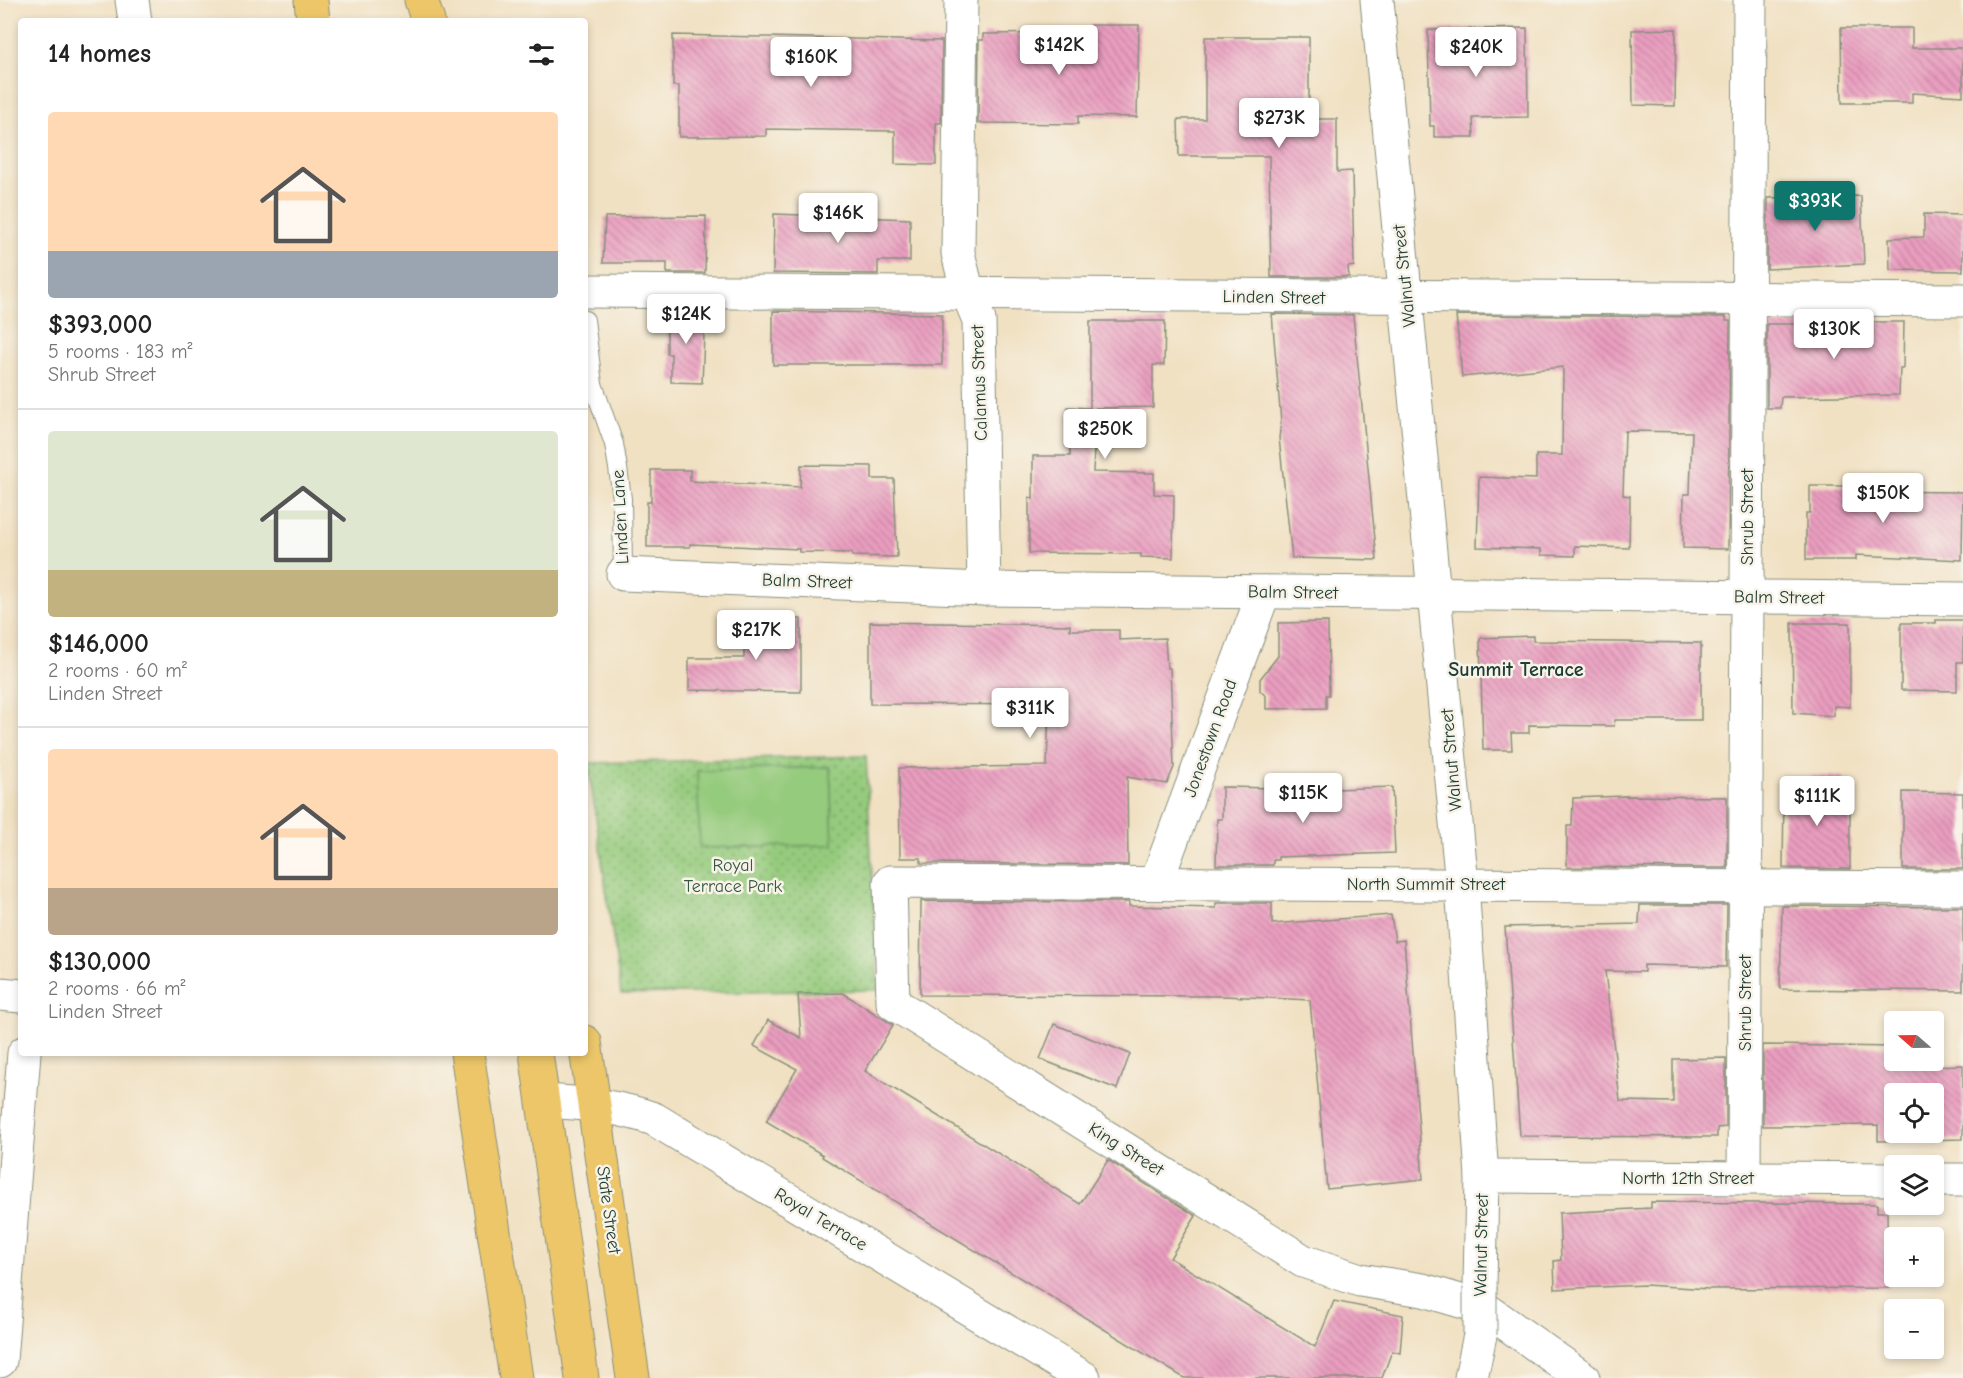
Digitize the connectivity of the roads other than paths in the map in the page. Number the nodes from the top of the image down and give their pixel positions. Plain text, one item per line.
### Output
1 (132, 0) edge
2 (310, 0) edge
3 (407, 0) edge
4 (421, 0) edge
5 (961, 0) edge
6 (1377, 0) edge
7 (1750, 0) edge
8 (135, 18) edge
9 (313, 18) edge
10 (405, 18) edge
11 (427, 18) edge
12 (588, 291) edge
13 (968, 294) junction
14 (1407, 299) junction
15 (1748, 299) junction
16 (1963, 300) edge
17 (588, 344) edge
18 (623, 574) joint
19 (984, 589) junction
20 (1264, 592) junction
21 (1436, 593) junction
22 (1746, 597) junction
23 (1963, 599) edge
24 (890, 882) joint
25 (1156, 883) junction
26 (1462, 885) junction
27 (1745, 886) junction
28 (1963, 888) edge
29 (0, 994) edge
30 (18, 996) edge
31 (24, 1056) edge
32 (467, 1056) edge
33 (536, 1056) edge
34 (587, 1056) edge
35 (543, 1101) junction
36 (594, 1104) junction
37 (1482, 1176) junction
38 (1744, 1178) junction
39 (1884, 1179) edge
40 (1944, 1180) edge
41 (1963, 1180) edge
42 (1481, 1310) junction
43 (0, 1361) edge
44 (516, 1378) edge
45 (582, 1378) edge
46 (633, 1378) edge
47 (1084, 1378) edge
48 (1471, 1378) edge
49 (1583, 1378) edge

1 - 8 street
2 - 9 main road
3 - 10 main road
4 - 11 main road
5 - 13 street, Calamus Street
6 - 14 street, Walnut Street
7 - 15 street, Shrub Street
12 - 13 street, Linden Street
13 - 14 street, Linden Street
13 - 19 street, Calamus Street
14 - 15 street, Linden Street
14 - 21 street, Walnut Street
15 - 16 street, Linden Street
15 - 22 street, Shrub Street
17 - 18 lane, Linden Lane
18 - 19 street, Balm Street
19 - 20 street, Balm Street
20 - 21 street, Balm Street
20 - 25 street, Jonestown Road
21 - 22 street, Balm Street
21 - 26 street, Walnut Street
22 - 23 street, Balm Street
22 - 27 street, Shrub Street
24 - 25 street, North Summit Street
24 - 42 street, King Street
25 - 26 street, North Summit Street
26 - 27 street, North Summit Street
26 - 37 street, Walnut Street
27 - 28 street, North Summit Street
27 - 38 street, Shrub Street
29 - 30 street
31 - 43 street
32 - 44 main road
33 - 35 main road
34 - 36 main road, State Street
35 - 36 street, Royal Terrace
35 - 45 main road
36 - 46 main road, State Street
36 - 47 street, Royal Terrace
37 - 38 street, North 12th Street
37 - 42 street, Walnut Street
38 - 39 street, North 12th Street
40 - 41 street
42 - 48 street, Walnut Street
42 - 49 street

